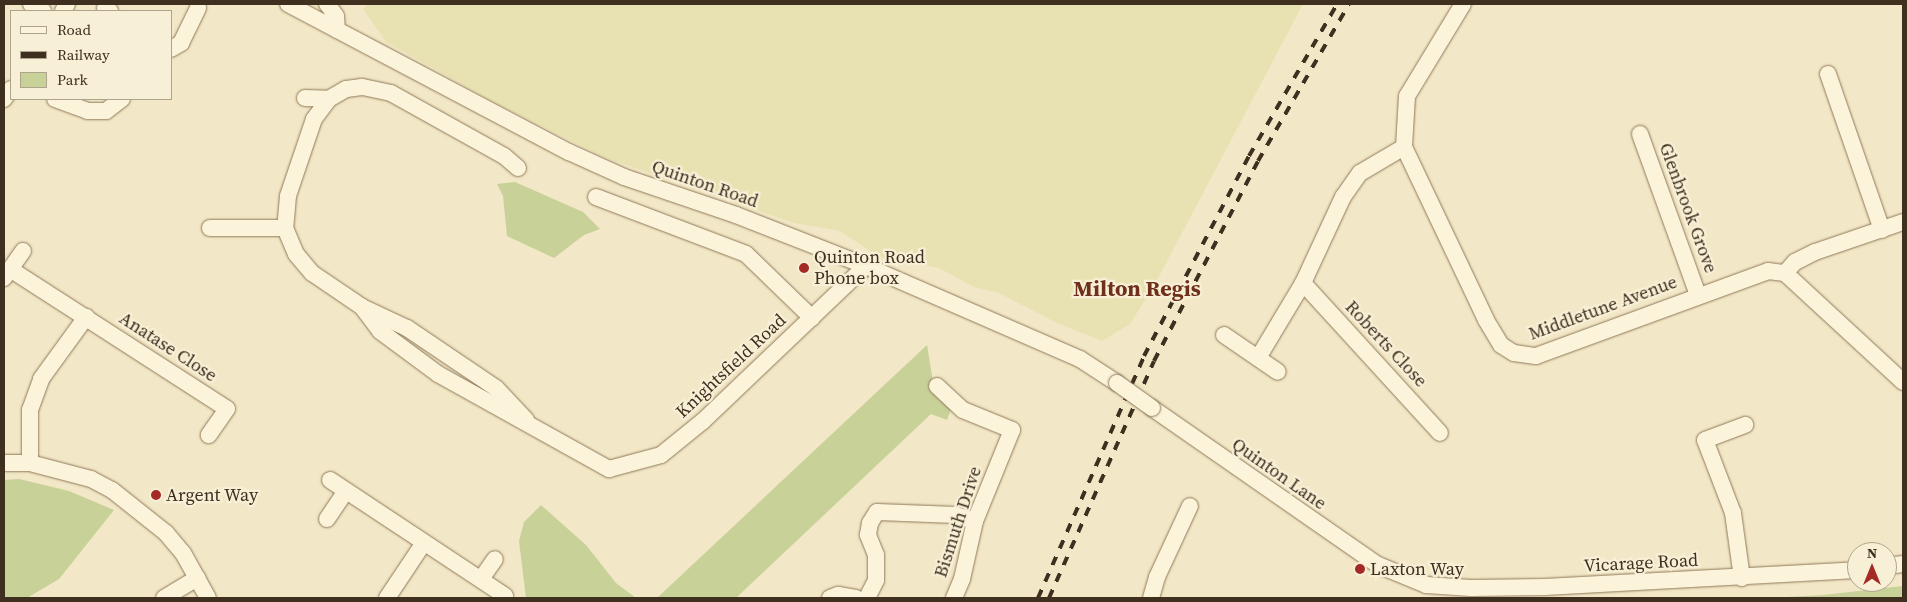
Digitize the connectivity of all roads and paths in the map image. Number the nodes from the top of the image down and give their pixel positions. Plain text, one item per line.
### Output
1 (288, 4) edge
2 (327, 4) edge
3 (1463, 4) edge
4 (198, 8) dead end
5 (336, 30) junction
6 (172, 48) edge
7 (1828, 74) dead end
8 (305, 98) dead end
9 (329, 99) junction
10 (58, 100) edge
11 (121, 100) edge
12 (1640, 134) dead end
13 (1404, 147) junction
14 (518, 168) dead end
15 (604, 205) dead end
16 (1903, 222) edge
17 (210, 228) dead end
18 (284, 228) junction
19 (1882, 230) junction
20 (23, 251) dead end
21 (866, 266) junction
22 (1785, 273) junction
23 (7, 274) edge
24 (1303, 283) junction
25 (1698, 295) junction
26 (86, 317) junction
27 (812, 318) junction
28 (1224, 335) dead end
29 (1258, 358) junction
30 (1278, 372) dead end
31 (1903, 382) edge
32 (1117, 383) joint
33 (937, 386) dead end
34 (1744, 425) dead end
35 (1440, 433) dead end
36 (209, 435) dead end
37 (4, 463) edge
38 (30, 463) junction
39 (330, 480) dead end
40 (346, 491) junction
41 (1191, 507) dead end
42 (327, 519) dead end
43 (975, 522) junction
44 (424, 544) junction
45 (495, 559) dead end
46 (1847, 571) edge
47 (197, 578) junction
48 (1742, 578) junction
49 (482, 579) junction
50 (1423, 591) edge
51 (506, 596) dead end
52 (164, 598) edge
53 (208, 598) edge
54 (387, 598) edge
55 (830, 598) edge
56 (856, 598) edge
57 (867, 598) edge
58 (954, 598) edge
59 (1151, 598) edge

1 - 5 street, Quinton Road
2 - 5 street
3 - 13 street, Middletune Avenue
4 - 6 street
5 - 21 street, Quinton Road
7 - 19 street
8 - 9 street
9 - 14 street
9 - 18 street
10 - 11 street
12 - 25 street, Glenbrook Grove
13 - 24 street
13 - 25 street, Middletune Avenue
15 - 27 street
16 - 19 street
17 - 18 street
18 - 27 street, Knightsfield Road
19 - 22 street
20 - 23 street, Anatase Close
21 - 27 street, Knightsfield Road
21 - 32 street, Quinton Road
22 - 25 street, Middletune Avenue
22 - 31 street
23 - 26 street, Anatase Close
24 - 29 street
24 - 35 street, Roberts Close
26 - 36 street, Anatase Close
26 - 38 street
28 - 29 street
29 - 30 street
32 - 50 street, Quinton Lane, bridge
33 - 43 street, Bismuth Drive
34 - 48 street
37 - 38 street
38 - 47 street
39 - 40 street
40 - 42 street
40 - 44 street
41 - 59 street
43 - 57 street
43 - 58 street, Bismuth Drive
44 - 49 street
44 - 54 street
45 - 49 street
46 - 48 street, Vicarage Road
47 - 52 street
47 - 53 street
48 - 50 street, Vicarage Road
49 - 51 street
55 - 56 street

